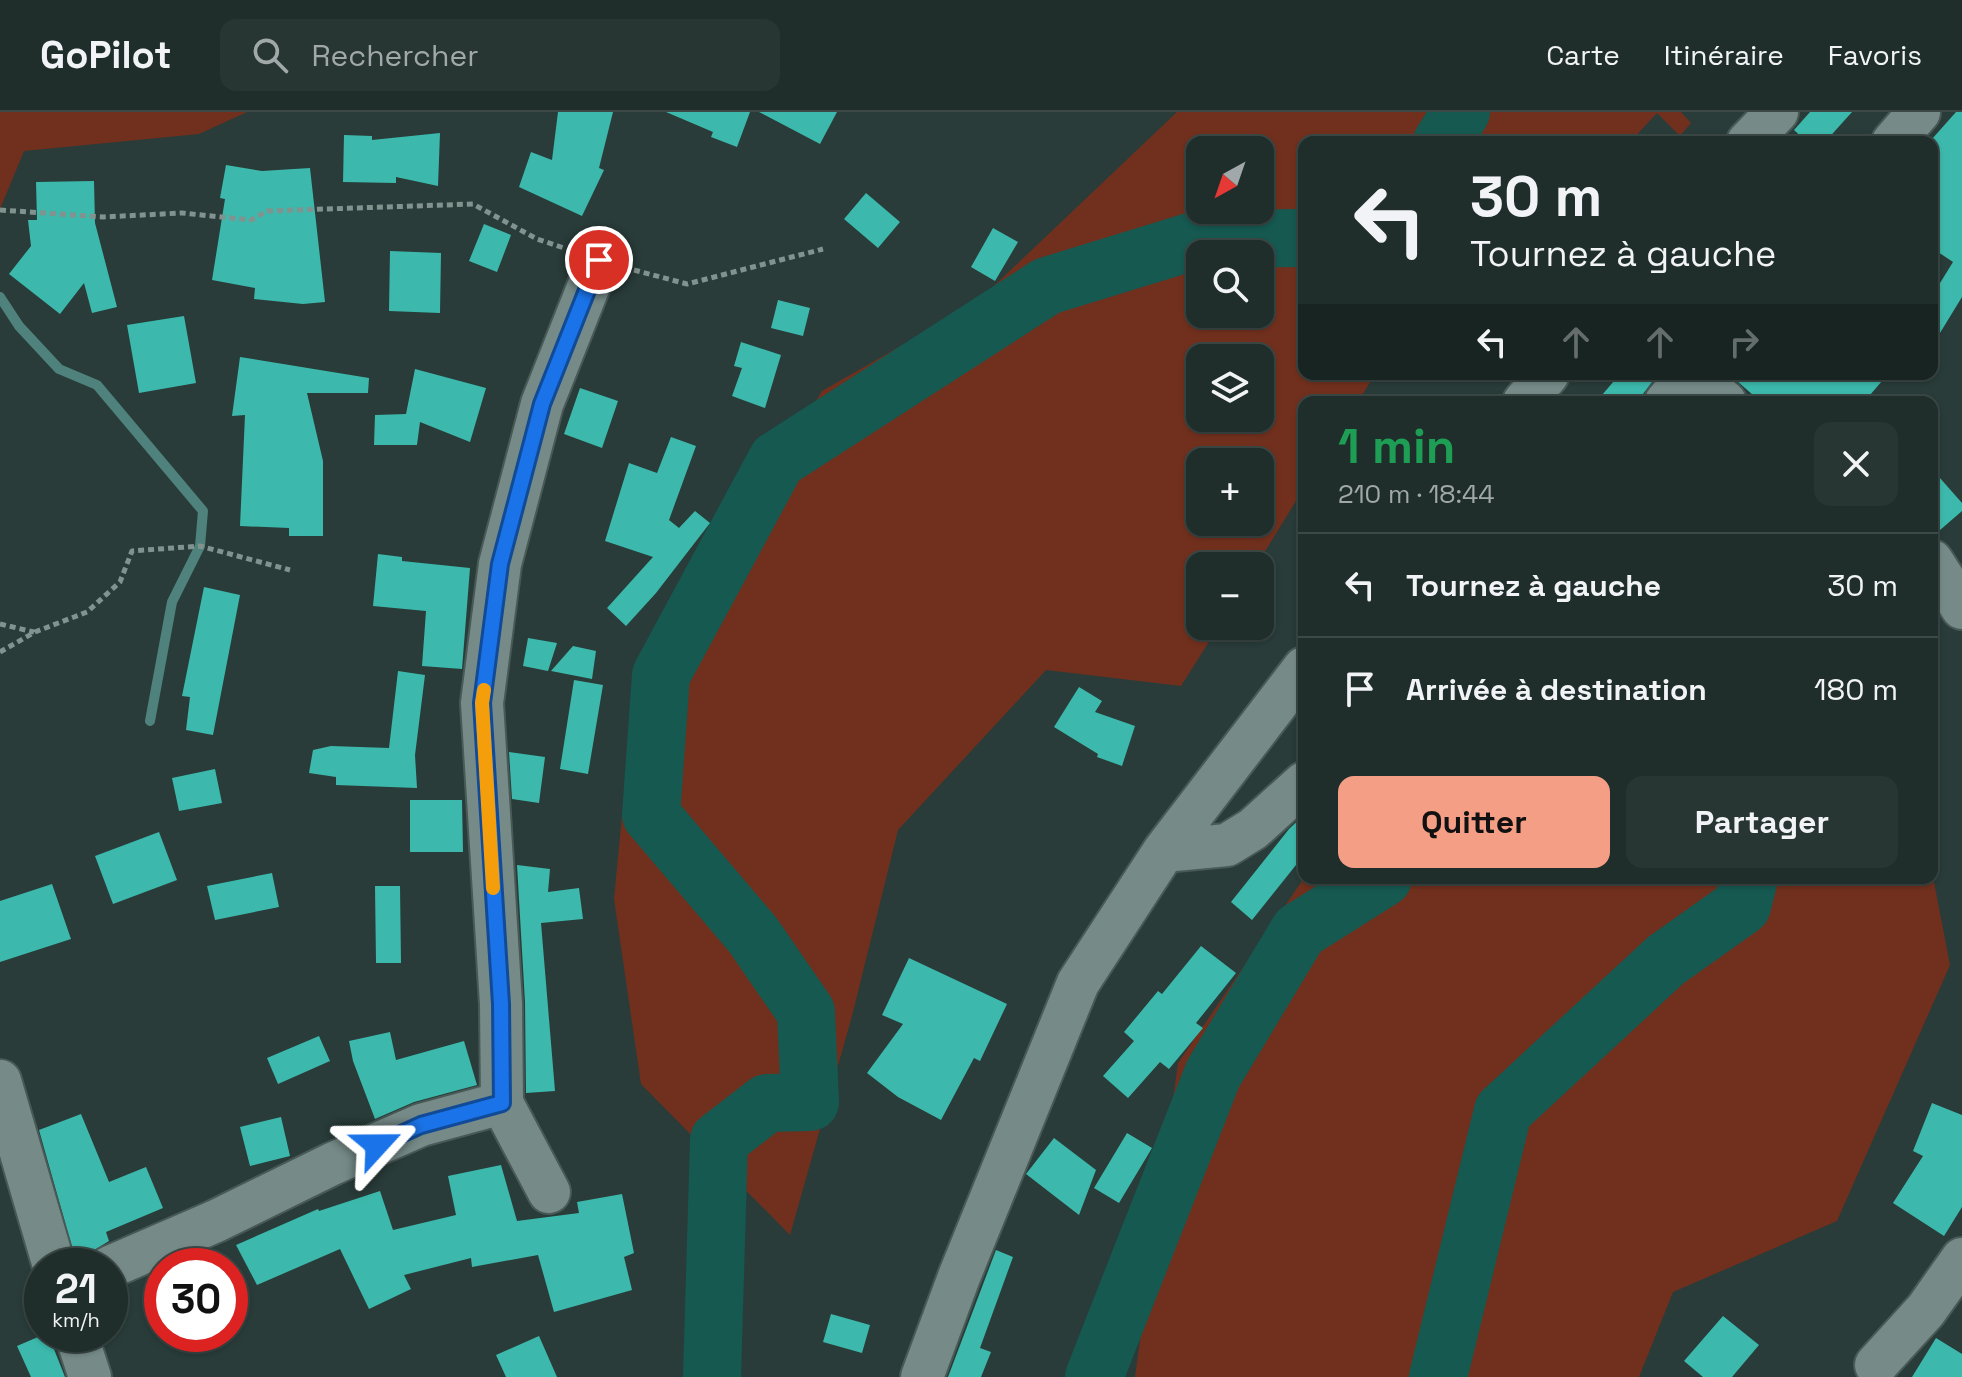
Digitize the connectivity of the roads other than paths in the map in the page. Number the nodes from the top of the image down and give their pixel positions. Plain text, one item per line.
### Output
1 (1777, 112) edge
2 (1919, 112) edge
3 (1754, 136) edge
4 (1898, 136) edge
5 (599, 260) road end
6 (1543, 380) edge
7 (1685, 380) edge
8 (1698, 380) edge
9 (1529, 396) edge
10 (1671, 396) edge
11 (1718, 396) edge
12 (1938, 570) edge
13 (1962, 608) edge
14 (1298, 676) edge
15 (1298, 788) edge
16 (1164, 851) junction
17 (0, 1081) edge
18 (502, 1103) junction
19 (549, 1192) dead end
20 (49, 1248) edge
21 (128, 1259) edge
22 (1962, 1259) edge
23 (82, 1352) edge
24 (1876, 1365) dead end
25 (90, 1377) edge
26 (922, 1377) edge

1 - 3 street
2 - 4 street
5 - 18 street
6 - 9 street
7 - 10 street
8 - 11 street
12 - 13 street
14 - 16 street
15 - 16 street
16 - 26 street
17 - 20 street
18 - 19 street
18 - 21 street
22 - 24 street
23 - 25 street

